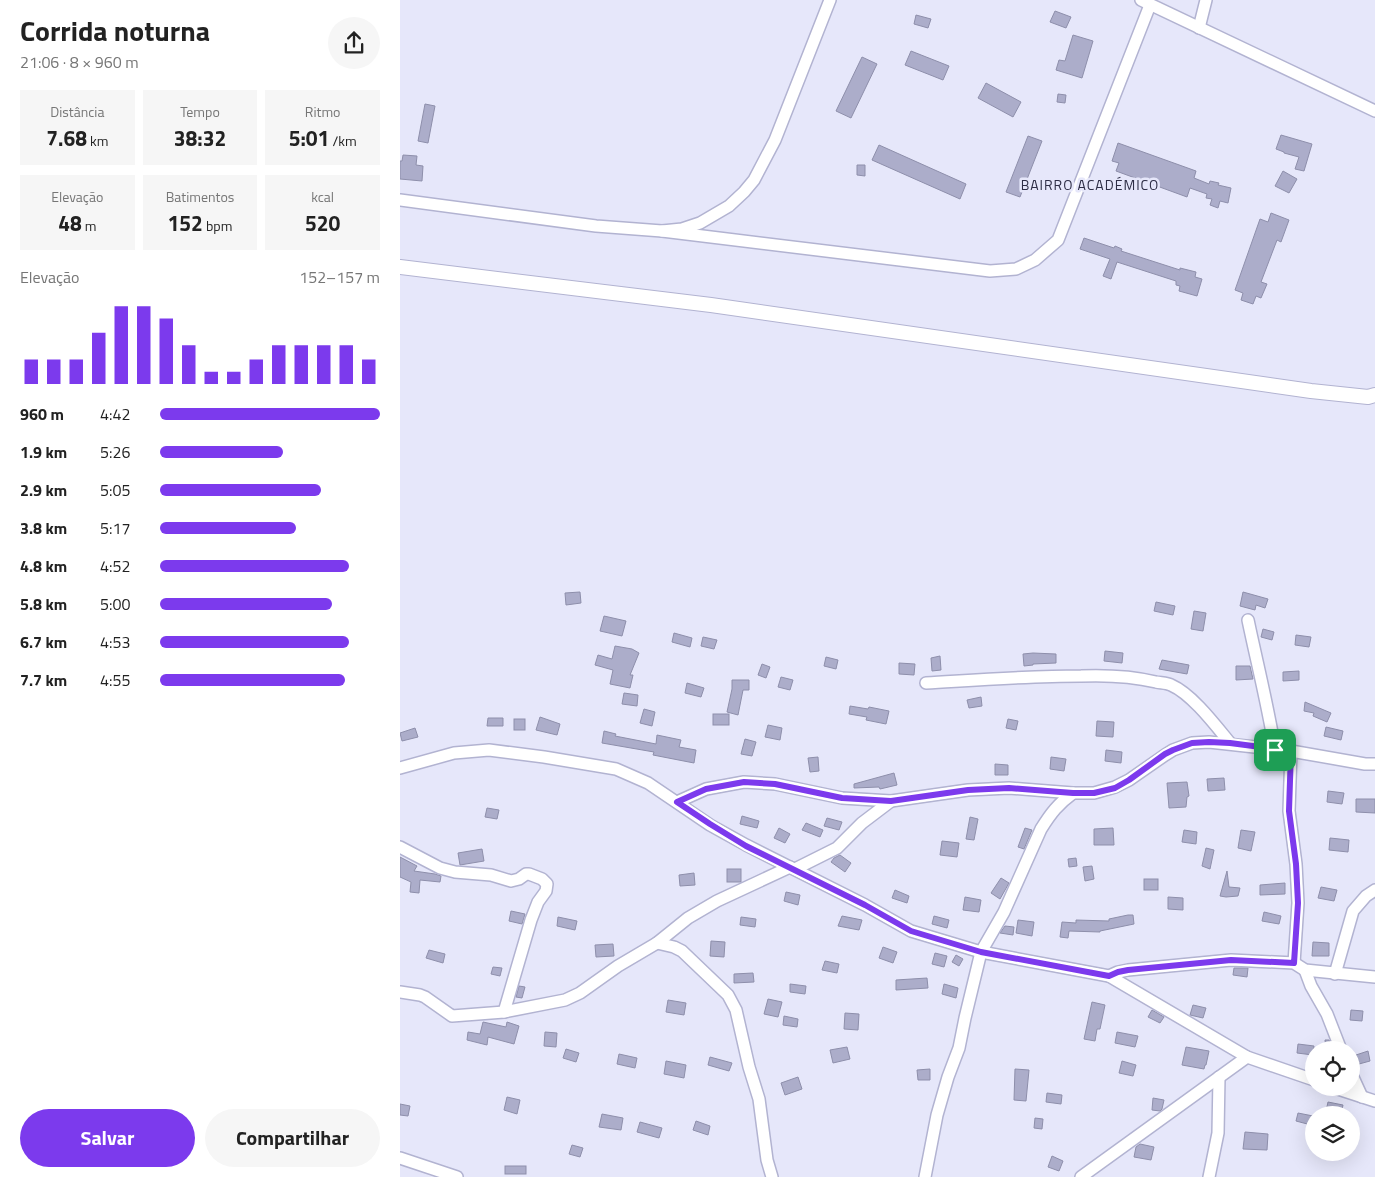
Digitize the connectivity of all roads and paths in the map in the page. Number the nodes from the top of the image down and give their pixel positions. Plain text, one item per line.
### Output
1 (830, 0) edge
2 (1206, 0) edge
3 (1145, 2) edge
4 (1199, 28) junction
5 (1375, 111) edge
6 (400, 200) edge
7 (662, 232) junction
8 (400, 267) edge
9 (1375, 395) edge
10 (1248, 620) dead end
11 (926, 683) dead end
12 (1230, 743) junction
13 (1275, 750) junction
14 (1291, 751) junction
15 (1375, 764) edge
16 (400, 768) edge
17 (1073, 793) junction
18 (891, 801) junction
19 (677, 802) junction
20 (400, 847) edge
21 (792, 868) junction
22 (1375, 890) edge
23 (656, 943) junction
24 (981, 952) junction
25 (1294, 963) junction
26 (1305, 970) junction
27 (1335, 974) junction
28 (1109, 976) junction
29 (1375, 977) edge
30 (400, 992) edge
31 (504, 1012) junction
32 (1338, 1041) edge
33 (1247, 1057) junction
34 (1219, 1077) junction
35 (1305, 1077) edge
36 (1360, 1093) edge
37 (1359, 1096) edge
38 (1362, 1097) junction
39 (1375, 1101) edge
40 (400, 1158) edge
41 (457, 1177) edge
42 (772, 1177) edge
43 (925, 1177) edge
44 (1080, 1177) edge
45 (1209, 1177) edge

1 - 7 street
2 - 4 street
3 - 4 street
3 - 7 street
4 - 5 street
6 - 7 street
8 - 9 street
10 - 13 street
11 - 12 street
12 - 13 street
12 - 17 street
13 - 14 street
14 - 15 street
14 - 25 street
16 - 19 street
17 - 18 street
17 - 24 street
18 - 19 street
18 - 21 street
19 - 21 street
20 - 31 street
21 - 23 street
21 - 24 street
22 - 27 street
23 - 31 street
23 - 42 street
24 - 28 street
24 - 43 street
25 - 26 street
25 - 28 street
26 - 27 street
26 - 32 street
27 - 29 street
28 - 33 street
30 - 31 street
33 - 34 street
33 - 35 street
34 - 44 street
34 - 45 street
36 - 38 street
37 - 38 street
38 - 39 street
40 - 41 street

